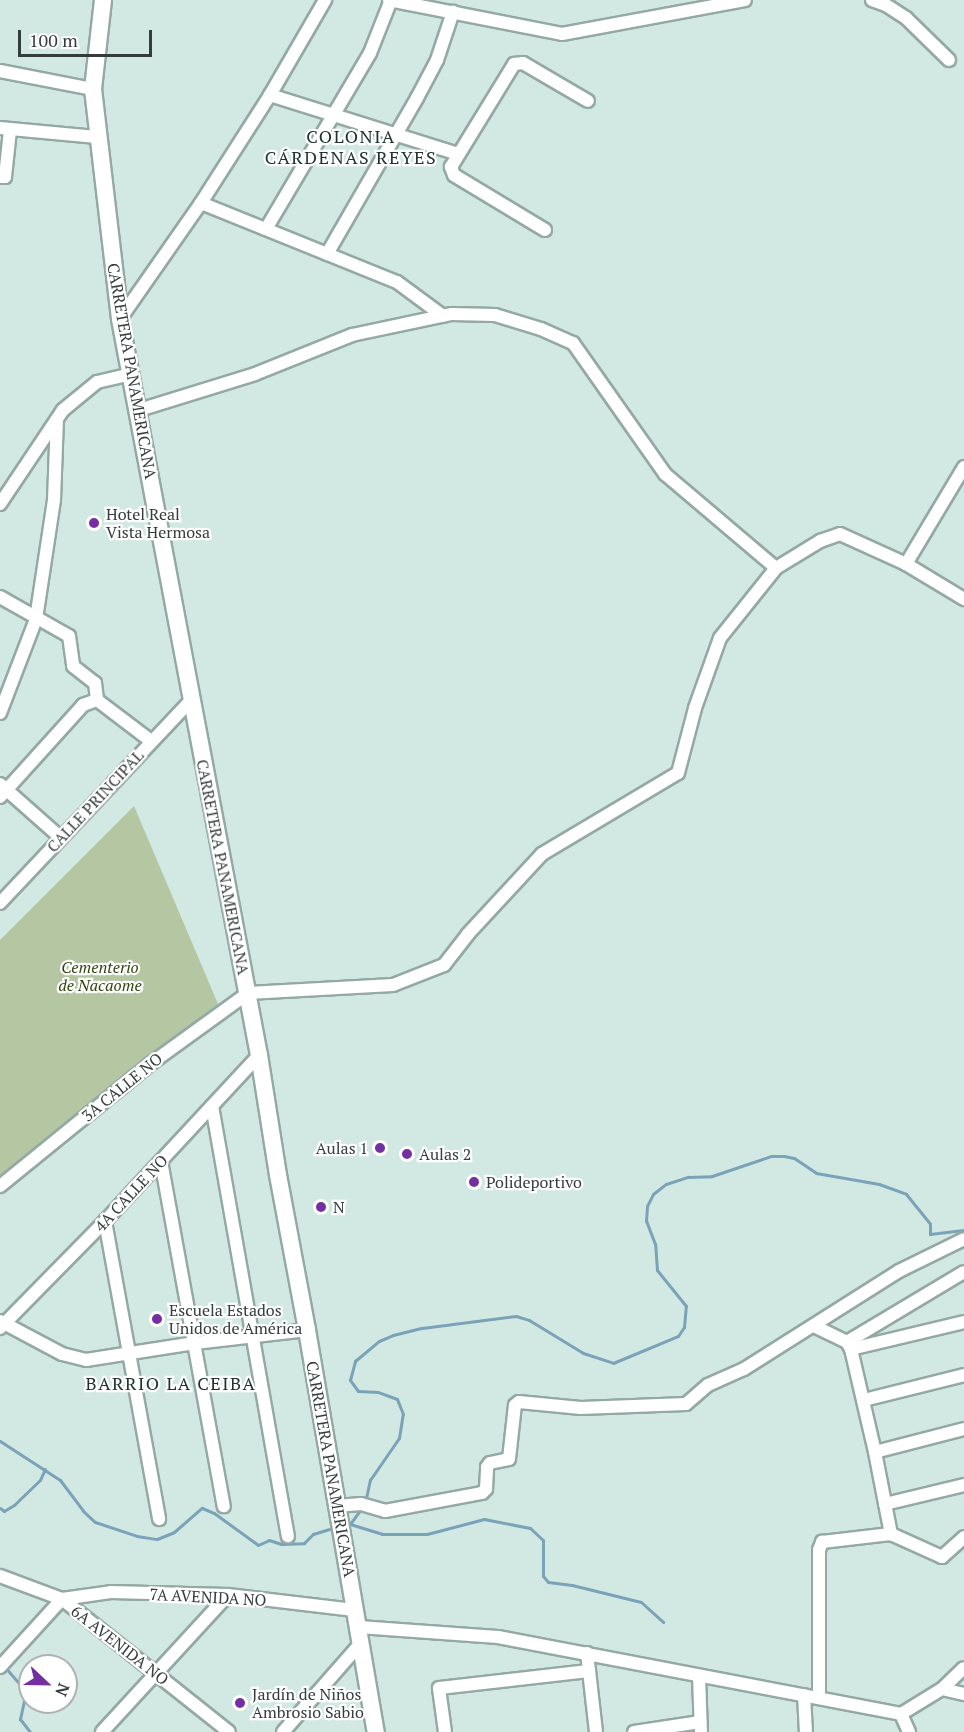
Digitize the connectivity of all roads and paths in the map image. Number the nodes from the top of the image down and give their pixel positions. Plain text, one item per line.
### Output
1 (103, 0) edge
2 (325, 0) edge
3 (390, 0) edge
4 (745, 0) edge
5 (872, 0) edge
6 (453, 12) junction
7 (949, 60) dead end
8 (0, 71) edge
9 (93, 90) junction
10 (270, 95) junction
11 (588, 101) dead end
12 (334, 116) junction
13 (5, 129) edge
14 (395, 136) junction
15 (97, 137) junction
16 (458, 154) junction
17 (0, 177) edge
18 (201, 203) junction
19 (266, 229) junction
20 (545, 230) dead end
21 (327, 254) junction
22 (443, 316) junction
23 (120, 319) junction
24 (132, 374) junction
25 (139, 410) junction
26 (57, 419) junction
27 (964, 467) edge
28 (2, 497) edge
29 (906, 564) junction
30 (776, 568) junction
31 (0, 597) edge
32 (964, 599) edge
33 (36, 619) junction
34 (2, 699) edge
35 (97, 700) junction
36 (191, 700) junction
37 (0, 713) edge
38 (151, 741) junction
39 (2, 790) edge
40 (60, 837) junction
41 (0, 903) edge
42 (248, 993) junction
43 (259, 1055) junction
44 (212, 1106) junction
45 (162, 1161) junction
46 (0, 1186) edge
47 (105, 1221) junction
48 (964, 1239) edge
49 (964, 1272) edge
50 (964, 1322) edge
51 (1, 1324) edge
52 (814, 1326) junction
53 (307, 1330) junction
54 (254, 1335) junction
55 (195, 1343) junction
56 (849, 1346) junction
57 (129, 1353) junction
58 (964, 1375) edge
59 (864, 1400) junction
60 (964, 1430) edge
61 (875, 1452) junction
62 (964, 1485) edge
63 (885, 1504) junction
64 (224, 1506) dead end
65 (159, 1519) dead end
66 (340, 1519) junction
67 (891, 1534) junction
68 (288, 1536) dead end
69 (964, 1537) edge
70 (0, 1576) edge
71 (228, 1595) junction
72 (62, 1599) junction
73 (354, 1610) junction
74 (359, 1635) junction
75 (587, 1653) junction
76 (0, 1667) edge
77 (964, 1668) edge
78 (589, 1671) junction
79 (156, 1674) junction
80 (699, 1676) junction
81 (942, 1689) junction
82 (964, 1694) edge
83 (804, 1695) junction
84 (819, 1698) junction
85 (901, 1714) junction
86 (700, 1727) edge
87 (102, 1732) edge
88 (229, 1732) edge
89 (283, 1732) edge
90 (376, 1732) edge
91 (445, 1732) edge
92 (596, 1732) edge
93 (634, 1732) edge
94 (806, 1732) edge
95 (902, 1732) edge
96 (909, 1732) edge

1 - 9 highway, CARRETERA PANAMERICANA
2 - 10 street
3 - 6 street
3 - 12 street
4 - 6 street
5 - 7 street
6 - 14 street
8 - 9 street
9 - 15 highway, CARRETERA PANAMERICANA
10 - 12 street
10 - 18 street
11 - 16 street
12 - 14 street
12 - 19 street
13 - 15 street
13 - 17 street
14 - 16 street
14 - 21 street
15 - 23 highway, CARRETERA PANAMERICANA
16 - 20 street
18 - 19 street
18 - 23 street
19 - 21 street
21 - 22 street
22 - 25 street
22 - 30 street
23 - 24 highway, CARRETERA PANAMERICANA
24 - 25 highway, CARRETERA PANAMERICANA
24 - 26 street
25 - 36 highway, CARRETERA PANAMERICANA
26 - 28 street
26 - 33 street
27 - 29 street
29 - 30 street
29 - 32 street
30 - 42 street
31 - 33 street
33 - 34 street
33 - 35 street
34 - 37 street
35 - 38 street
35 - 39 street
36 - 38 street, CALLE PRINCIPAL
36 - 42 highway, CARRETERA PANAMERICANA
38 - 40 street, CALLE PRINCIPAL
39 - 40 street
40 - 41 street, CALLE PRINCIPAL
42 - 43 highway, CARRETERA PANAMERICANA
42 - 46 street, 3A CALLE NO
43 - 44 street, 4A CALLE NO
43 - 53 highway, CARRETERA PANAMERICANA
44 - 45 street, 4A CALLE NO
44 - 54 street
45 - 47 street, 4A CALLE NO
45 - 55 street
47 - 51 street, 4A CALLE NO
47 - 57 street
48 - 52 street
49 - 56 street
50 - 56 street
51 - 57 street
52 - 56 street
52 - 66 street
53 - 54 street
53 - 66 highway, CARRETERA PANAMERICANA
54 - 55 street
54 - 68 street
55 - 57 street
55 - 64 street
56 - 59 street
57 - 65 street
58 - 59 street
59 - 61 street
60 - 61 street
61 - 63 street
62 - 63 street
63 - 67 street
66 - 73 highway, CARRETERA PANAMERICANA
67 - 69 street
67 - 84 street
70 - 72 street, 6A AVENIDA NO
71 - 72 street, 7A AVENIDA NO
71 - 73 street, 7A AVENIDA NO
71 - 79 street
72 - 76 street
72 - 79 street, 6A AVENIDA NO
73 - 74 highway, CARRETERA PANAMERICANA
74 - 75 street
74 - 89 street
74 - 90 highway, CARRETERA PANAMERICANA
75 - 78 street
75 - 80 street
77 - 81 street
78 - 91 street
78 - 92 street
79 - 87 street
79 - 88 street, 6A AVENIDA NO
80 - 83 street
80 - 86 street
81 - 82 street
81 - 85 street
83 - 84 street
83 - 94 street
84 - 85 street
85 - 95 street
85 - 96 street
86 - 93 street

